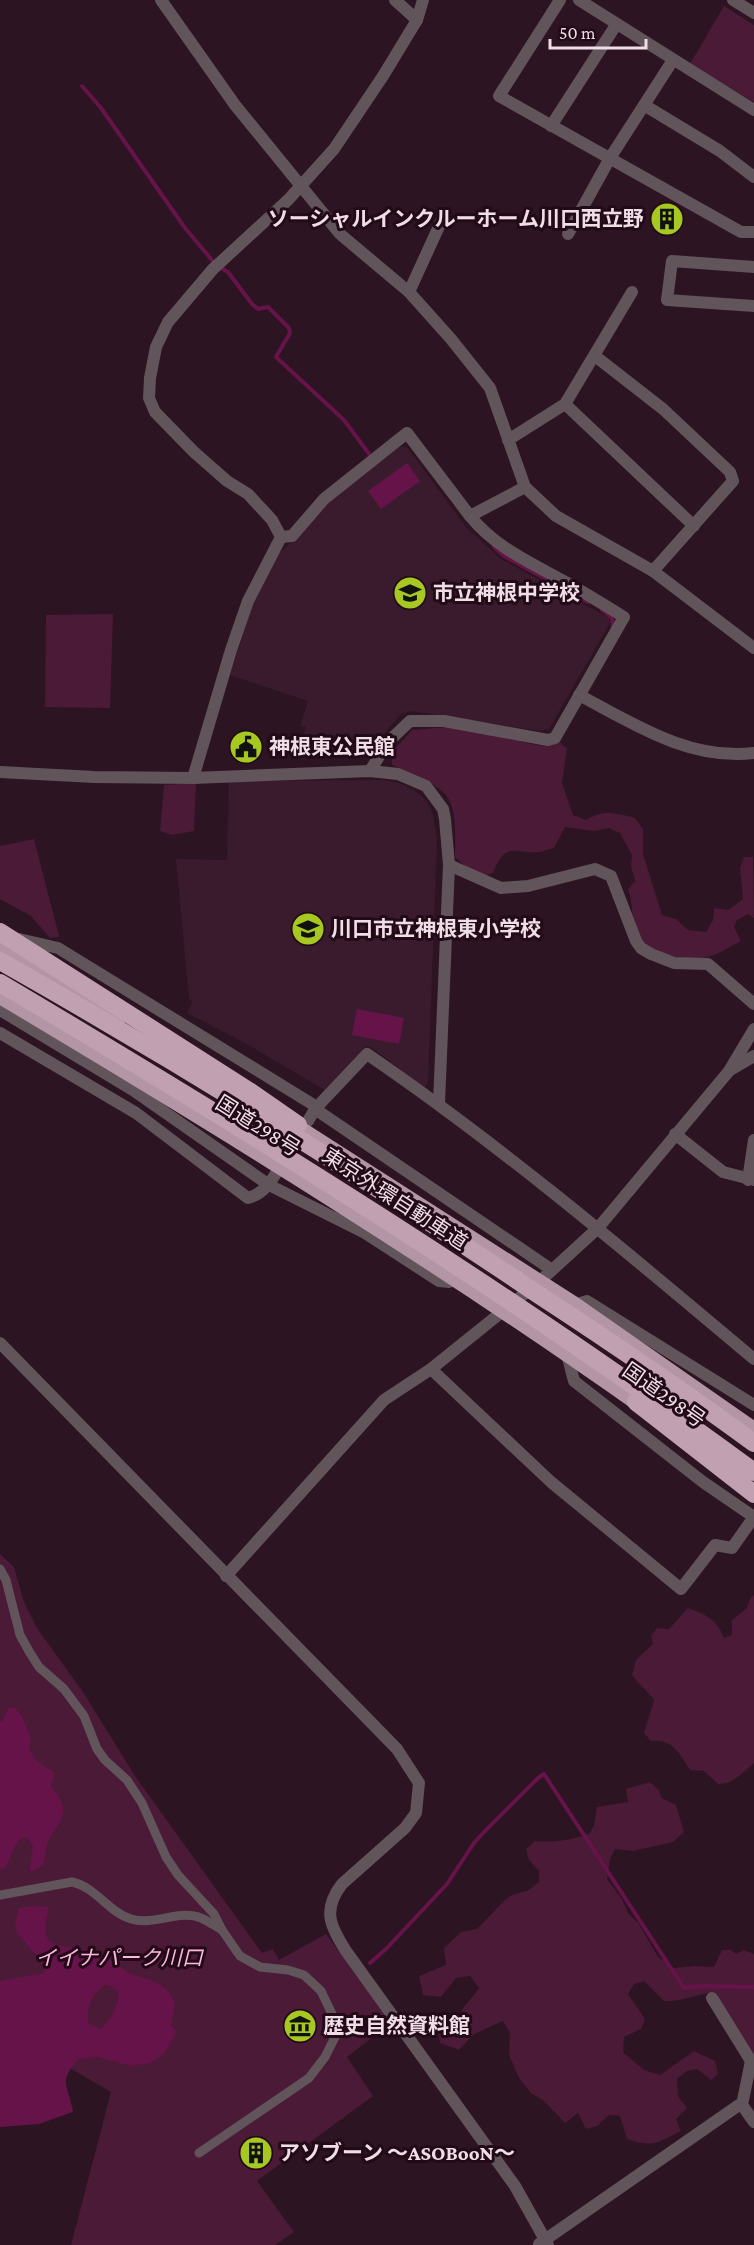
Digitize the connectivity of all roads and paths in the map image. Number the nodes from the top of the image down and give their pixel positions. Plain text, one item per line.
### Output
1 (161, 0) edge
2 (395, 0) edge
3 (423, 0) edge
4 (560, 0) edge
5 (579, 0) edge
6 (733, 0) edge
7 (754, 13) edge
8 (417, 20) junction
9 (616, 25) junction
10 (673, 60) junction
11 (644, 105) junction
12 (754, 110) edge
13 (551, 126) junction
14 (610, 158) junction
15 (754, 177) edge
16 (302, 186) junction
17 (441, 222) dead end
18 (754, 232) edge
19 (568, 234) dead end
20 (754, 267) edge
21 (409, 292) junction
22 (632, 292) dead end
23 (754, 306) edge
24 (595, 356) junction
25 (565, 404) junction
26 (508, 440) junction
27 (525, 487) junction
28 (470, 516) junction
29 (694, 526) junction
30 (281, 537) junction
31 (653, 571) junction
32 (754, 648) edge
33 (579, 695) junction
34 (754, 753) edge
35 (370, 771) junction
36 (0, 772) edge
37 (193, 778) junction
38 (449, 865) junction
39 (0, 933) edge
40 (0, 949) edge
41 (0, 962) edge
42 (0, 983) edge
43 (0, 996) edge
44 (754, 1004) edge
45 (0, 1010) edge
46 (754, 1029) edge
47 (0, 1033) edge
48 (754, 1056) edge
49 (729, 1071) junction
50 (439, 1103) junction
51 (316, 1108) junction
52 (308, 1121) dead end
53 (675, 1134) junction
54 (754, 1140) edge
55 (279, 1170) dead end
56 (751, 1180) edge
57 (269, 1185) junction
58 (400, 1203) junction
59 (598, 1228) junction
60 (552, 1270) junction
61 (458, 1280) junction
62 (539, 1282) junction
63 (574, 1305) junction
64 (504, 1310) junction
65 (0, 1343) edge
66 (567, 1354) junction
67 (754, 1359) edge
68 (431, 1369) junction
69 (636, 1402) junction
70 (754, 1405) edge
71 (728, 1412) joint
72 (754, 1429) edge
73 (754, 1443) edge
74 (754, 1472) edge
75 (754, 1486) edge
76 (754, 1494) edge
77 (754, 1517) edge
78 (0, 1569) edge
79 (226, 1576) junction
80 (1, 1894) edge
81 (222, 1930) junction
82 (712, 1998) dead end
83 (742, 2105) junction
84 (754, 2122) edge
85 (199, 2152) dead end
86 (544, 2244) edge

1 - 16 street
2 - 8 street
3 - 8 street
4 - 13 street
5 - 9 street
6 - 7 street
8 - 16 street
9 - 10 street
9 - 13 street
10 - 11 street
10 - 12 street
11 - 14 street
11 - 15 street
13 - 14 street
14 - 18 street
14 - 19 street
16 - 21 street
16 - 30 street
17 - 21 street
20 - 23 street
21 - 26 street
22 - 24 street
24 - 25 street
24 - 29 street
25 - 26 street
25 - 29 street
26 - 27 street
27 - 28 street
27 - 31 street
28 - 30 street
28 - 33 street
29 - 31 street
30 - 37 street
31 - 32 street
33 - 34 street
33 - 35 street
35 - 37 street
35 - 38 street
36 - 37 street
38 - 44 street
38 - 50 street
39 - 51 street
39 - 58 highway
40 - 62 highway, 国道298号
41 - 58 highway, 東京外環自動車道
42 - 74 highway, 東京外環自動車道
43 - 61 highway, 国道298号
45 - 57 street
46 - 49 street
47 - 57 street
48 - 49 street
49 - 53 street
50 - 51 street
50 - 59 street
51 - 52 street
51 - 60 street
53 - 56 street
53 - 59 street
54 - 56 street
55 - 57 street
57 - 61 street
58 - 73 highway, 東京外環自動車道
59 - 60 street
59 - 67 street
60 - 62 street
61 - 64 highway, 国道298号
62 - 63 highway, 国道298号
62 - 64 street
63 - 70 street
63 - 71 highway, 国道298号
64 - 66 highway, 国道298号
64 - 68 street
65 - 79 street
66 - 69 highway, 国道298号
66 - 77 street
68 - 77 street
68 - 79 street
69 - 75 highway, 国道298号
69 - 76 highway
71 - 72 highway
78 - 81 street
79 - 86 street
80 - 81 street
81 - 85 street
82 - 83 street
83 - 84 street
83 - 86 street

